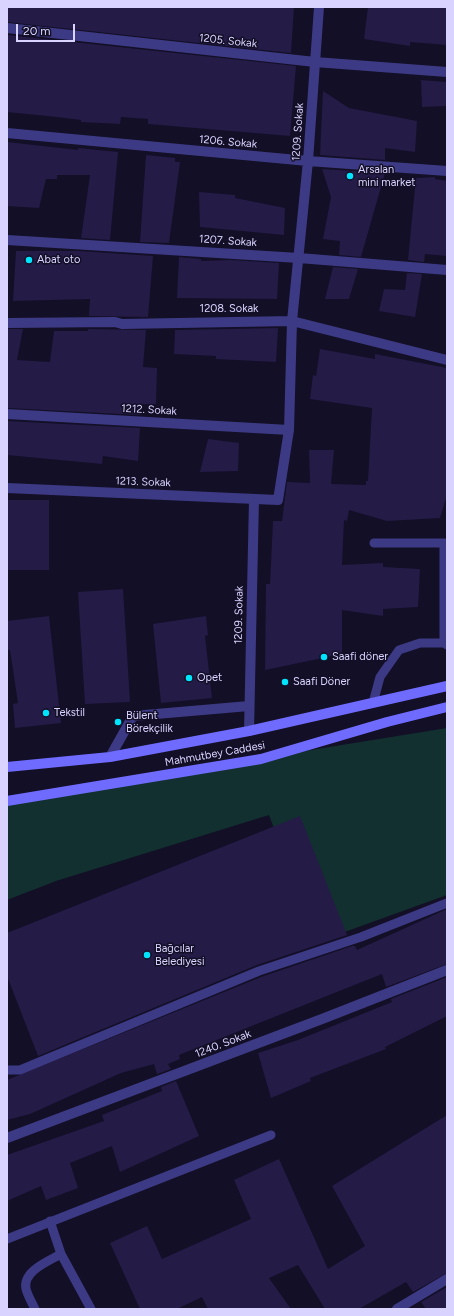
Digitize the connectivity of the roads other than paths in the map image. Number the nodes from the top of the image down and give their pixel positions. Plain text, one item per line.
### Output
1 (319, 7) edge
2 (7, 28) edge
3 (315, 62) junction
4 (447, 72) edge
5 (7, 133) edge
6 (308, 161) junction
7 (447, 172) edge
8 (7, 240) edge
9 (299, 258) junction
10 (447, 270) edge
11 (292, 321) junction
12 (7, 323) edge
13 (447, 360) edge
14 (7, 414) edge
15 (289, 430) junction
16 (7, 488) edge
17 (254, 499) junction
18 (374, 543) dead end
19 (446, 644) edge
20 (447, 686) edge
21 (374, 703) junction
22 (250, 706) junction
23 (447, 707) edge
24 (249, 731) junction
25 (110, 757) junction
26 (7, 767) edge
27 (7, 800) edge
28 (447, 903) edge
29 (447, 970) edge
30 (7, 1070) edge
31 (271, 1135) dead end
32 (7, 1138) edge
33 (50, 1221) junction
34 (7, 1239) edge
35 (61, 1254) junction
36 (447, 1278) edge
37 (35, 1309) edge
38 (91, 1309) edge
39 (397, 1309) edge

1 - 3 street, 1209. Sokak
2 - 3 street, 1205. Sokak
3 - 4 street, 1205. Sokak
3 - 6 street, 1209. Sokak
5 - 6 street, 1206. Sokak
6 - 7 street, 1206. Sokak
6 - 9 street, 1209. Sokak
8 - 9 street, 1207. Sokak
9 - 10 street, 1207. Sokak
9 - 11 street, 1209. Sokak
11 - 12 street, 1208. Sokak
11 - 13 street, 1208. Sokak
11 - 15 street
14 - 15 street, 1212. Sokak
15 - 17 street, 1213. Sokak
16 - 17 street, 1213. Sokak
17 - 22 street, 1209. Sokak
18 - 19 lane
19 - 21 lane
20 - 21 main road, Mahmutbey Caddesi
21 - 24 main road, Mahmutbey Caddesi
22 - 24 street, 1209. Sokak
22 - 25 street
23 - 27 main road, Mahmutbey Caddesi
24 - 25 main road, Mahmutbey Caddesi
25 - 26 main road, Mahmutbey Caddesi
28 - 30 lane
29 - 32 street, 1240. Sokak
31 - 33 lane
33 - 34 lane
33 - 35 lane
35 - 37 lane
35 - 38 lane
36 - 39 street

